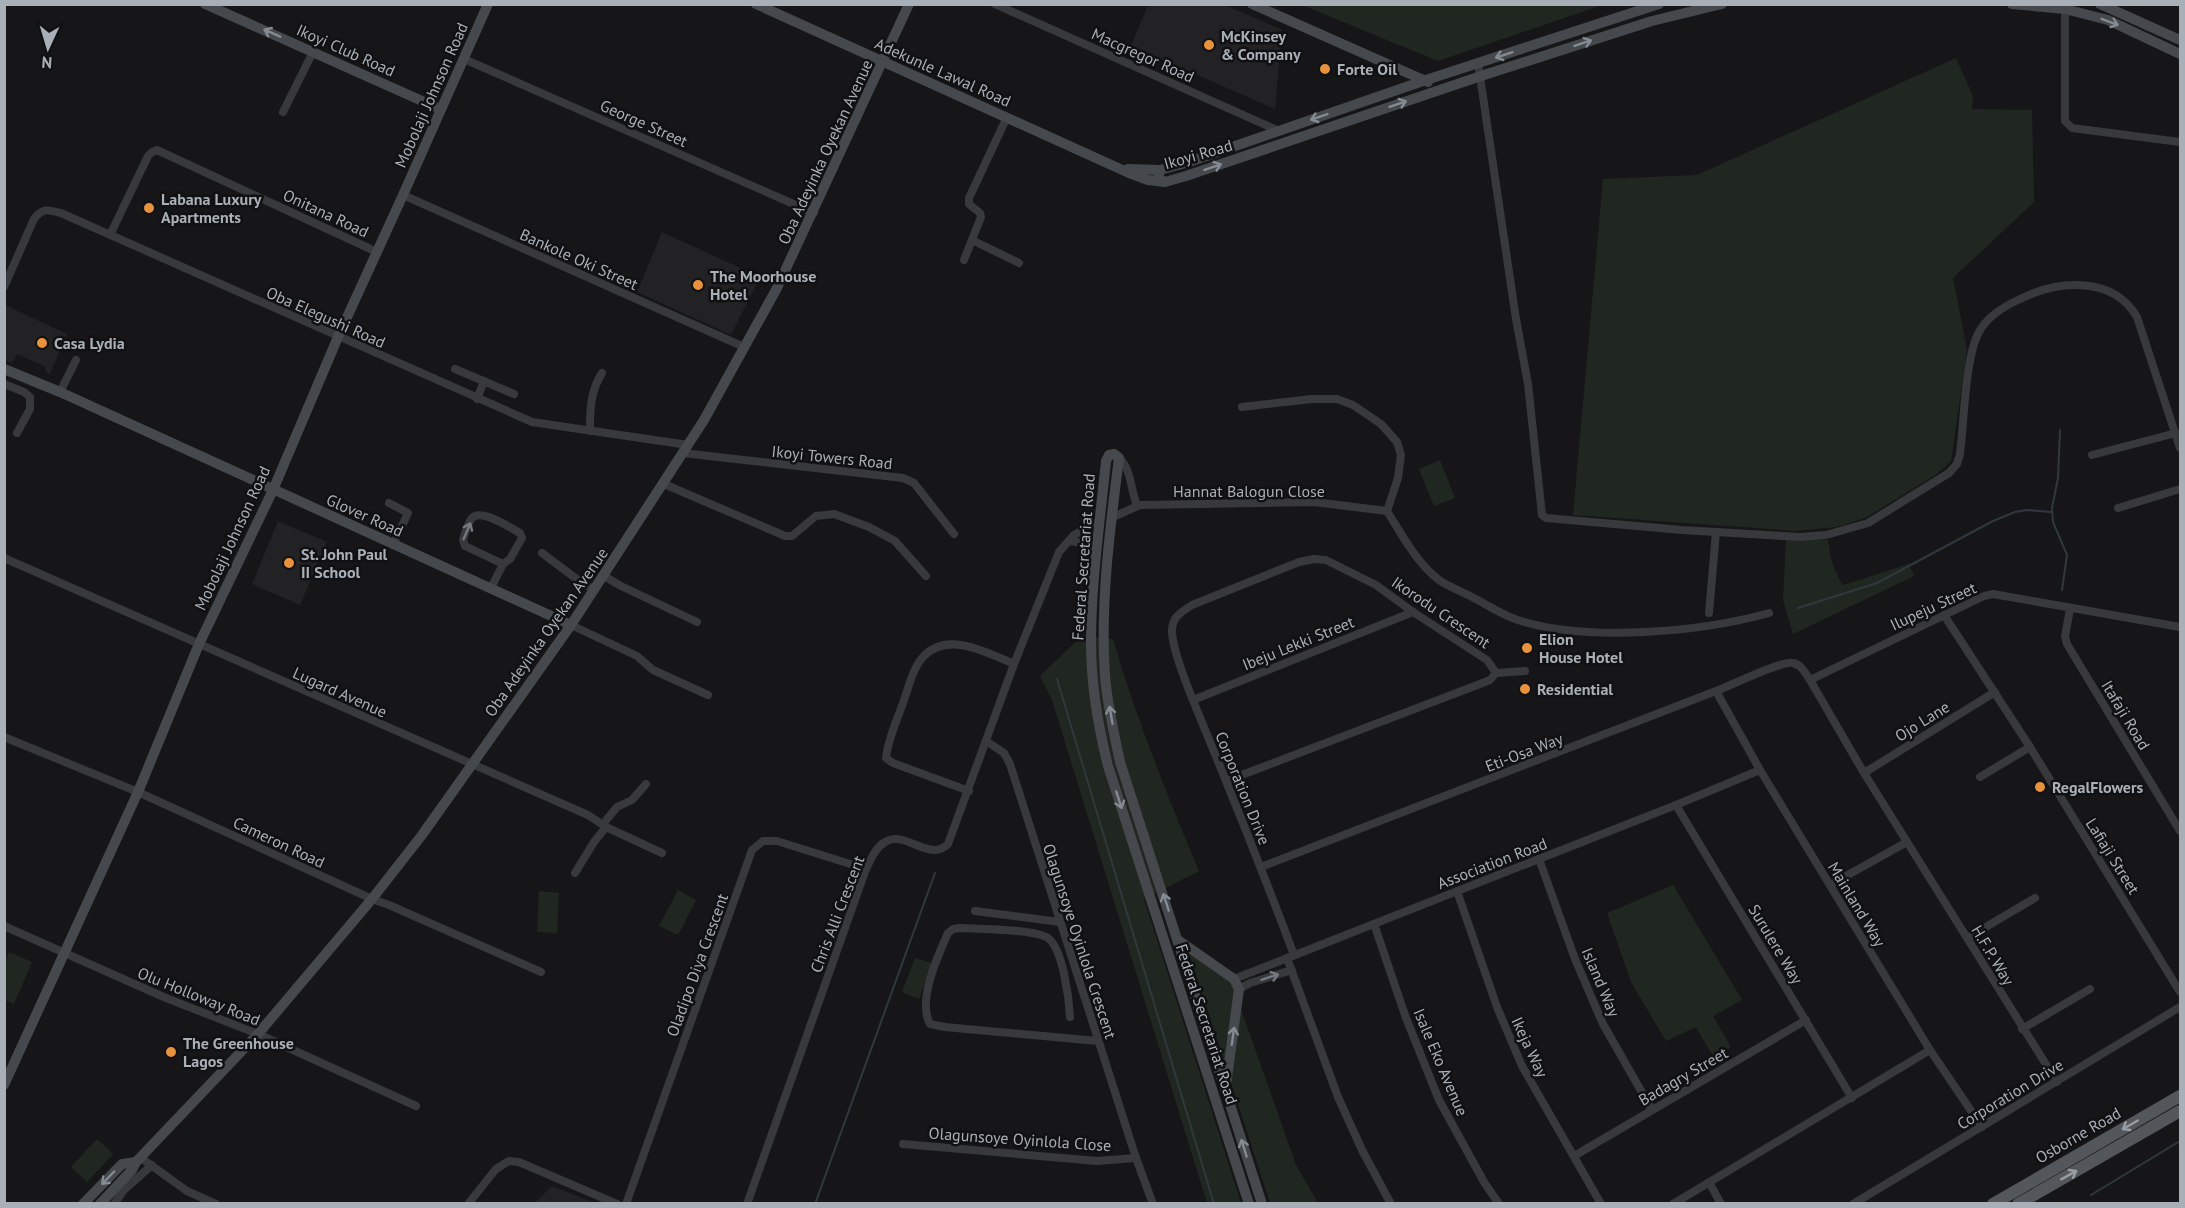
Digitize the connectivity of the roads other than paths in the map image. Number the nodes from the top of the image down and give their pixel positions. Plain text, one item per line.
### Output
1 (205, 4) edge
2 (488, 4) edge
3 (756, 4) edge
4 (909, 4) edge
5 (995, 4) edge
6 (1252, 4) edge
7 (1659, 4) edge
8 (1722, 4) edge
9 (2012, 4) edge
10 (2100, 4) edge
11 (2065, 7) edge
12 (2181, 40) edge
13 (313, 52) junction
14 (2181, 54) edge
15 (464, 58) junction
16 (884, 61) junction
17 (1478, 63) junction
18 (1397, 68) junction
19 (1481, 76) junction
20 (1426, 80) junction
21 (1398, 90) junction
22 (1438, 90) junction
23 (440, 109) junction
24 (283, 112) dead end
25 (1007, 117) junction
26 (1279, 131) junction
27 (2181, 142) edge
28 (1119, 167) junction
29 (1160, 170) junction
30 (1165, 182) junction
31 (403, 195) junction
32 (814, 213) junction
33 (110, 235) junction
34 (972, 240) junction
35 (377, 252) junction
36 (964, 260) dead end
37 (1019, 263) dead end
38 (4, 287) edge
39 (338, 337) junction
40 (744, 347) junction
41 (76, 360) dead end
42 (4, 369) edge
43 (455, 369) dead end
44 (602, 373) dead end
45 (484, 381) junction
46 (4, 384) edge
47 (60, 392) junction
48 (514, 394) dead end
49 (477, 399) junction
50 (1242, 407) dead end
51 (590, 431) junction
52 (17, 433) dead end
53 (2176, 433) junction
54 (2181, 448) edge
55 (685, 449) junction
56 (2092, 455) dead end
57 (1119, 458) junction
58 (664, 484) junction
59 (2181, 489) edge
60 (273, 490) junction
61 (389, 503) dead end
62 (1137, 505) junction
63 (2118, 508) dead end
64 (1387, 511) junction
65 (1113, 517) junction
66 (1099, 521) junction
67 (1716, 532) junction
68 (954, 534) dead end
69 (1069, 541) junction
70 (393, 545) junction
71 (542, 553) dead end
72 (1095, 555) junction
73 (4, 558) edge
74 (503, 564) junction
75 (604, 576) junction
76 (926, 576) dead end
77 (491, 588) junction
78 (594, 590) junction
79 (2070, 609) junction
80 (1413, 612) junction
81 (1709, 613) dead end
82 (1769, 613) dead end
83 (1944, 615) junction
84 (697, 622) dead end
85 (571, 625) junction
86 (2181, 627) edge
87 (1172, 629) joint
88 (199, 644) junction
89 (1796, 663) joint
90 (1014, 664) junction
91 (1525, 671) dead end
92 (1496, 673) junction
93 (1810, 680) junction
94 (1716, 692) junction
95 (1995, 692) junction
96 (708, 695) dead end
97 (1193, 700) junction
98 (4, 737) edge
99 (986, 741) junction
100 (2030, 747) junction
101 (470, 765) junction
102 (1760, 770) junction
103 (1864, 773) junction
104 (1980, 777) dead end
105 (1226, 781) junction
106 (646, 784) dead end
107 (969, 791) junction
108 (138, 792) junction
109 (1676, 805) junction
110 (605, 825) junction
111 (2181, 831) edge
112 (1907, 842) junction
113 (662, 853) dead end
114 (1539, 859) junction
115 (1261, 867) junction
116 (866, 869) junction
117 (575, 873) dead end
118 (1830, 885) junction
119 (1457, 891) junction
120 (2035, 898) dead end
121 (372, 899) junction
122 (975, 911) dead end
123 (1060, 922) junction
124 (1374, 924) junction
125 (4, 926) edge
126 (1967, 938) junction
127 (1178, 940) junction
128 (65, 953) junction
129 (1290, 957) junction
130 (1292, 970) junction
131 (541, 972) dead end
132 (1234, 978) junction
133 (1239, 989) junction
134 (2090, 989) dead end
135 (2181, 992) edge
136 (2181, 1007) edge
137 (1070, 1017) dead end
138 (1806, 1020) junction
139 (2022, 1029) junction
140 (258, 1034) junction
141 (1098, 1041) junction
142 (1930, 1050) junction
143 (2057, 1082) junction
144 (4, 1085) edge
145 (1226, 1089) junction
146 (2181, 1096) edge
147 (1852, 1098) junction
148 (416, 1106) dead end
149 (1652, 1110) junction
150 (2181, 1111) edge
151 (1982, 1127) junction
152 (903, 1144) dead end
153 (1574, 1156) junction
154 (1136, 1158) junction
155 (139, 1160) junction
156 (152, 1165) junction
157 (1709, 1182) junction
158 (83, 1203) edge
159 (100, 1203) edge
160 (114, 1203) edge
161 (216, 1203) edge
162 (468, 1203) edge
163 (617, 1203) edge
164 (626, 1203) edge
165 (747, 1203) edge
166 (1153, 1203) edge
167 (1249, 1203) edge
168 (1262, 1203) edge
169 (1391, 1203) edge
170 (1498, 1203) edge
171 (1601, 1203) edge
172 (1673, 1203) edge
173 (1720, 1203) edge
174 (1853, 1203) edge
175 (1993, 1203) edge
176 (2018, 1203) edge

13 -> 1 main road, Ikoyi Club Road
2 - 15 main road, Mobolaji Johnson Road
3 - 16 main road, Adekunle Lawal Road
4 - 16 main road, Oba Adeyinka Oyekan Avenue
5 - 26 street, Macgregor Road
6 - 18 main road
7 -> 17 main road, Ikoyi Road
19 -> 8 main road, Ikoyi Road
9 - 11 main road
10 - 12 main road
11 -> 14 main road
11 - 27 street
13 - 23 main road, Ikoyi Club Road
13 - 24 street
15 - 23 main road, Mobolaji Johnson Road
15 - 32 street, George Street
16 - 25 main road, Adekunle Lawal Road
16 - 32 main road, Oba Adeyinka Oyekan Avenue
17 - 19 street
17 - 20 main road, Ikoyi Road
18 - 20 main road
18 - 21 main road
19 - 22 main road, Ikoyi Road
19 - 67 street
20 - 21 main road, Ikoyi Road
20 - 22 main road
21 -> 26 main road, Ikoyi Road
30 -> 22 main road, Ikoyi Road
23 - 31 main road, Mobolaji Johnson Road
25 - 28 main road, Adekunle Lawal Road
25 - 34 street
26 - 29 main road, Ikoyi Road
28 - 29 main road
28 - 30 main road, Adekunle Lawal Road
29 - 30 main road, Ikoyi Road
31 - 35 main road, Mobolaji Johnson Road
31 - 40 street, Bankole Oki Street
32 - 40 main road, Oba Adeyinka Oyekan Avenue
33 - 35 street, Onitana Road
33 - 38 street, Oba Elegushi Road
33 - 39 street, Oba Elegushi Road
34 - 36 street
34 - 37 street
35 - 39 main road, Mobolaji Johnson Road
39 - 49 street, Oba Elegushi Road
39 - 60 main road, Mobolaji Johnson Road
40 - 55 main road, Oba Adeyinka Oyekan Avenue
41 - 47 street
42 - 47 main road, Glover Road
43 - 45 street
44 - 51 street
45 - 48 street
45 - 49 street
46 - 52 street
47 - 60 main road, Glover Road
49 - 51 street, Oba Elegushi Road
50 - 64 street
51 - 55 street, Oba Elegushi Road
53 - 54 street
53 - 56 street
53 - 67 street
55 - 58 main road, Oba Adeyinka Oyekan Avenue
55 - 68 street, Ikoyi Towers Road
57 - 62 street
57 - 65 main road, Federal Secretariat Road
57 - 66 main road, Federal Secretariat Road
58 - 75 main road, Oba Adeyinka Oyekan Avenue
58 - 76 street
59 - 63 street
60 - 70 main road, Glover Road
60 - 88 main road, Mobolaji Johnson Road
61 - 70 street
62 - 64 street, Hannat Balogun Close
62 - 65 street, Hannat Balogun Close
64 - 82 street
127 -> 65 main road, Federal Secretariat Road
66 - 69 street, Chris Alli Crescent
66 - 72 main road, Federal Secretariat Road
67 - 81 street
69 - 72 street
69 - 90 street, Chris Alli Crescent
70 - 77 main road, Glover Road
71 - 78 street
72 -> 167 main road, Federal Secretariat Road
73 - 88 street, Lugard Avenue
74 -> 74 street
74 - 77 street
75 - 78 main road, Oba Adeyinka Oyekan Avenue
75 - 84 street
77 - 85 main road, Glover Road
78 - 85 main road, Oba Adeyinka Oyekan Avenue
79 - 83 street, Ilupeju Street
79 - 86 street, Ilupeju Street
79 - 111 street, Itafaji Road
80 - 87 street, Ikorodu Crescent
80 - 92 street, Ikorodu Crescent
80 - 97 street, Ibeju Lekki Street
83 - 93 street, Ilupeju Street
83 - 95 street, Lafiaji Street
85 - 96 street, Glover Road
85 - 101 main road, Oba Adeyinka Oyekan Avenue
87 - 97 street, Corporation Drive
88 - 101 street, Lugard Avenue
88 - 108 main road, Mobolaji Johnson Road
89 - 93 street, H.F.P. Way
89 - 94 street, Eti-Osa Way
90 - 99 street, Chris Alli Crescent
90 - 107 street
91 - 92 street
92 - 105 street, Ikorodu Crescent
93 - 103 street, H.F.P. Way
94 - 102 street, Mainland Way
94 - 115 street, Eti-Osa Way
95 - 100 street, Lafiaji Street
95 - 103 street, Ojo Lane
97 - 105 street, Corporation Drive
98 - 108 street, Cameron Road
99 - 107 street, Chris Alli Crescent
99 - 123 street, Olagunsoye Oyinlola Crescent
100 - 104 street
100 - 135 street, Lafiaji Street
101 - 110 street, Lugard Avenue
101 - 121 main road, Oba Adeyinka Oyekan Avenue
102 - 109 street, Association Road
102 - 118 street, Mainland Way
103 - 112 street, H.F.P. Way
105 - 115 street, Corporation Drive
106 - 110 street
107 - 116 street, Chris Alli Crescent
108 - 121 street, Cameron Road
108 - 128 main road, Mobolaji Johnson Road
109 - 114 street, Association Road
109 - 138 street, Surulere Way
110 - 113 street, Lugard Avenue
110 - 117 street
112 - 118 street
112 - 126 street, H.F.P. Way
114 - 119 street, Association Road
114 - 149 street, Island Way
115 - 129 street, Corporation Drive
116 - 164 street, Oladipo Diya Crescent
116 - 165 street, Chris Alli Crescent
118 - 142 street, Mainland Way
119 - 124 street, Association Road
119 - 153 street, Ikeja Way
120 - 126 street
121 - 131 street, Cameron Road
121 - 140 main road, Oba Adeyinka Oyekan Avenue
122 - 123 street
123 - 141 street, Olagunsoye Oyinlola Crescent
124 - 129 street, Association Road
124 - 170 street, Isale Eko Avenue
125 - 128 street, Olu Holloway Road
126 - 139 street, H.F.P. Way
127 - 132 main road
127 - 145 main road, Federal Secretariat Road
128 - 140 street, Olu Holloway Road
128 - 144 main road, Mobolaji Johnson Road
129 - 130 street, Corporation Drive
129 - 132 street, Association Road
133 -> 130 street
130 - 169 street, Corporation Drive
132 - 133 main road
145 -> 133 main road
134 - 139 street
136 - 143 street, Corporation Drive
137 - 141 street
138 - 147 street, Surulere Way
138 - 149 street, Badagry Street
139 - 143 street, H.F.P. Way
140 - 148 street, Olu Holloway Road
140 - 155 main road, Oba Adeyinka Oyekan Avenue
141 - 154 street, Olagunsoye Oyinlola Crescent
142 - 147 street
142 - 151 street, Mainland Way
143 - 151 street, Corporation Drive
168 -> 145 main road, Federal Secretariat Road
146 -> 175 main road, Osborne Road
147 - 157 street
149 - 153 street, Badagry Street
176 -> 150 main road, Osborne Road
151 - 174 street, Corporation Drive
152 - 154 street, Olagunsoye Oyinlola Close
153 - 171 street, Ikeja Way
154 - 166 street, Olagunsoye Oyinlola Crescent
155 - 156 street
155 -> 158 main road
155 - 159 main road, Oba Adeyinka Oyekan Avenue
156 - 160 street
156 - 161 street
157 - 172 street
157 - 173 street
162 - 163 street

